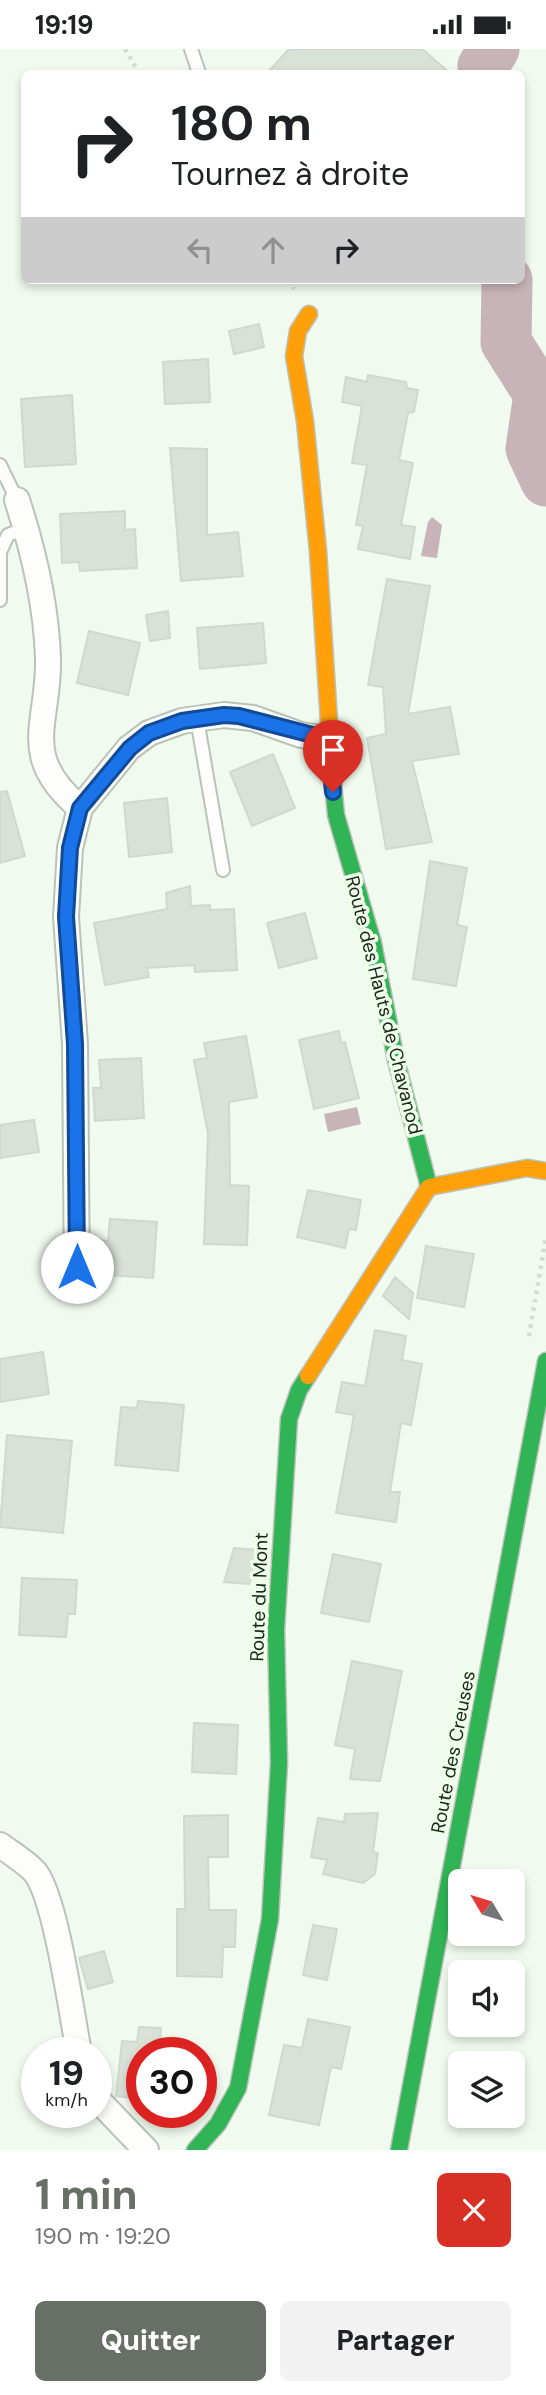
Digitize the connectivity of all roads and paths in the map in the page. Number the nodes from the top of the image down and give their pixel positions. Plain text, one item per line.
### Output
1 (125, 49) edge
2 (191, 49) edge
3 (137, 70) edge
4 (198, 70) edge
5 (309, 314) dead end
6 (0, 465) edge
7 (17, 500) joint
8 (26, 528) junction
9 (0, 600) edge
10 (197, 719) junction
11 (328, 739) junction
12 (80, 808) junction
13 (223, 870) dead end
14 (546, 1171) edge
15 (429, 1187) junction
16 (78, 1286) dead end
17 (546, 1361) edge
18 (0, 1845) edge
19 (76, 2037) edge
20 (112, 2115) edge
21 (146, 2150) edge
22 (195, 2150) edge
23 (399, 2150) edge

1 - 3 path
2 - 4 lane
5 - 11 street, Route des Hauts de Chavanod
6 - 7 lane
7 - 8 street
8 - 9 lane
8 - 12 street
10 - 11 street
10 - 12 street
10 - 13 lane
11 - 15 street, Route des Hauts de Chavanod
12 - 16 street
14 - 15 street
15 - 22 street, Route du Mont
17 - 23 street, Route des Creuses
18 - 19 street
20 - 21 street

